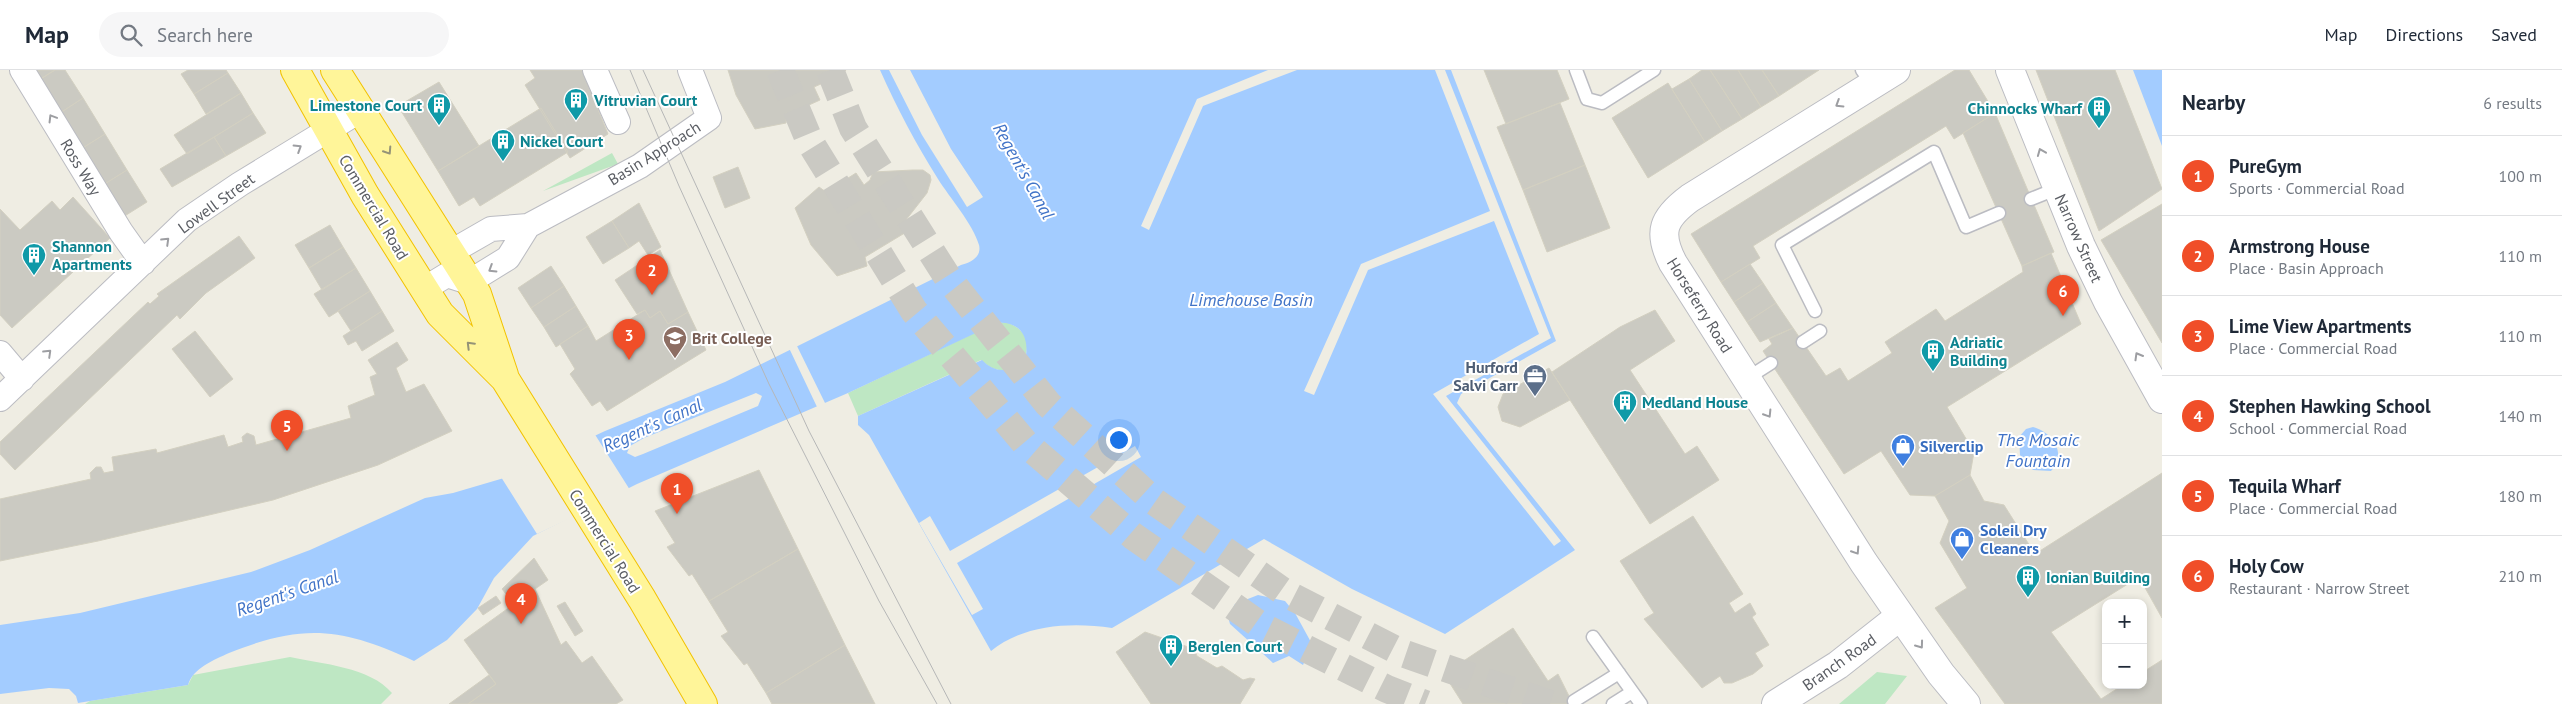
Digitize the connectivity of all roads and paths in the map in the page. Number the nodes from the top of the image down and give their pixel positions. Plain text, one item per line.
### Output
1 (22, 70) edge
2 (295, 70) edge
3 (335, 70) edge
4 (595, 70) edge
5 (690, 70) edge
6 (1576, 70) edge
7 (1654, 70) edge
8 (1896, 70) edge
9 (2010, 70) edge
10 (1867, 77) edge
11 (361, 110) junction
12 (618, 122) dead end
13 (328, 130) junction
14 (2056, 189) junction
15 (2031, 199) dead end
16 (1999, 213) dead end
17 (528, 226) junction
18 (451, 252) junction
19 (143, 263) junction
20 (469, 282) junction
21 (424, 289) junction
22 (1815, 311) dead end
23 (1820, 331) dead end
24 (1803, 342) dead end
25 (0, 353) edge
26 (1771, 363) dead end
27 (22, 379) junction
28 (505, 379) junction
29 (1746, 379) junction
30 (0, 399) edge
31 (2162, 399) edge
32 (1899, 616) junction
33 (1593, 637) dead end
34 (1619, 673) junction
35 (1632, 692) junction
36 (1574, 701) dead end
37 (703, 704) edge
38 (1613, 704) edge
39 (1641, 704) edge
40 (1776, 704) edge
41 (1966, 704) edge

19 -> 1 street, Ross Way
2 - 13 highway, Commercial Road
3 - 11 highway, Commercial Road
4 - 12 street
5 - 17 street, Basin Approach
6 - 7 lane
8 - 10 street, Horseferry Road
14 -> 9 street, Narrow Street
10 -> 29 street, Horseferry Road
11 - 13 street, Lowell Street
11 -> 18 highway, Commercial Road
19 -> 13 street, Lowell Street
13 - 21 highway, Commercial Road
14 - 15 lane
31 -> 14 street, Narrow Street
16 - 22 lane
17 - 18 street, Basin Approach
17 -> 20 street, Basin Approach
18 - 20 highway, Commercial Road
27 -> 19 street, Lowell Street
20 - 21 street
20 - 28 highway, Commercial Road
28 -> 21 highway, Commercial Road
23 - 24 lane
25 - 27 street
26 - 29 lane
27 - 30 street, Lowell Street
28 - 37 highway, Commercial Road
29 -> 32 street, Horseferry Road
32 - 40 street, Branch Road
32 -> 41 street, Horseferry Road
33 - 34 lane
34 - 35 lane
34 - 36 lane
35 - 38 lane
35 - 39 lane

